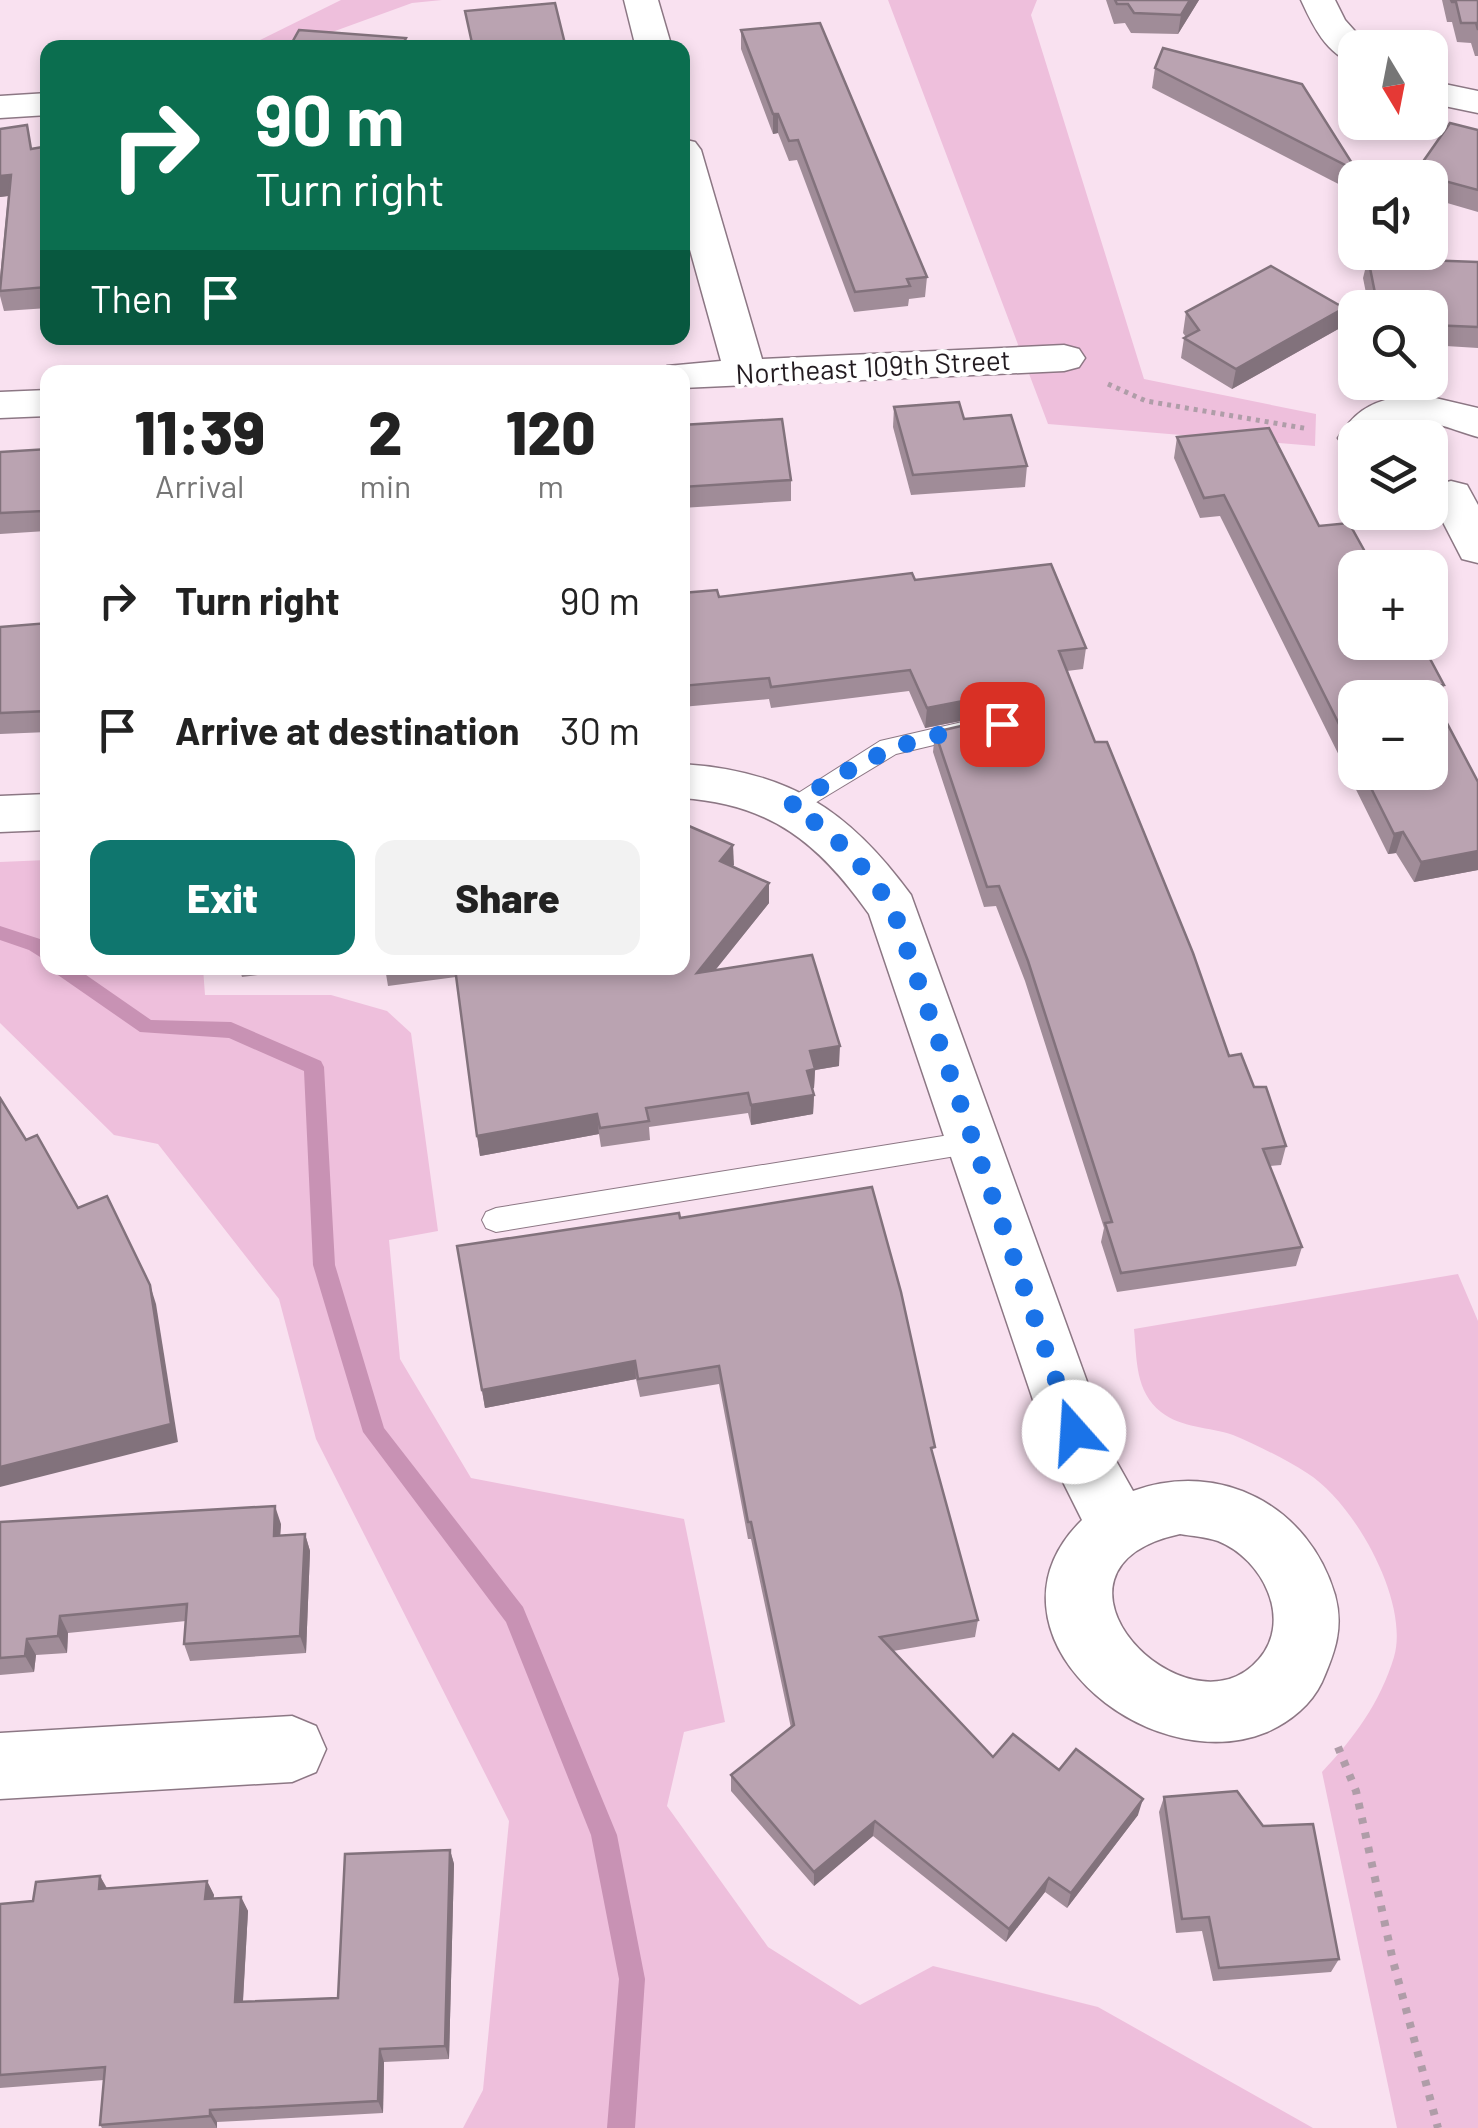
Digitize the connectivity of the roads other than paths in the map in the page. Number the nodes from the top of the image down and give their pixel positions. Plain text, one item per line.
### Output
1 (640, 0) edge
2 (1318, 0) edge
3 (1338, 34) edge
4 (652, 40) edge
5 (1448, 96) edge
6 (1478, 102) edge
7 (40, 104) edge
8 (0, 107) edge
9 (690, 178) edge
10 (1064, 358) dead end
11 (746, 372) junction
12 (690, 375) edge
13 (40, 403) edge
14 (0, 405) edge
15 (1373, 420) edge
16 (1478, 424) edge
17 (1453, 493) edge
18 (1478, 549) edge
19 (1002, 724) edge
20 (690, 782) edge
21 (40, 812) edge
22 (0, 814) edge
23 (805, 814) junction
24 (974, 1142) junction
25 (496, 1220) dead end
26 (1118, 1525) dead end
27 (292, 1748) dead end
28 (0, 1766) edge

1 - 4 street
2 - 3 street
5 - 6 street
7 - 8 street
9 - 11 street
10 - 11 street, Northeast 109th Street
11 - 12 street, Northeast 109th Street
13 - 14 street
15 - 16 street
17 - 18 street
19 - 23 lane
20 - 23 street
21 - 22 street
23 - 24 street
24 - 25 lane
24 - 26 street
27 - 28 street

